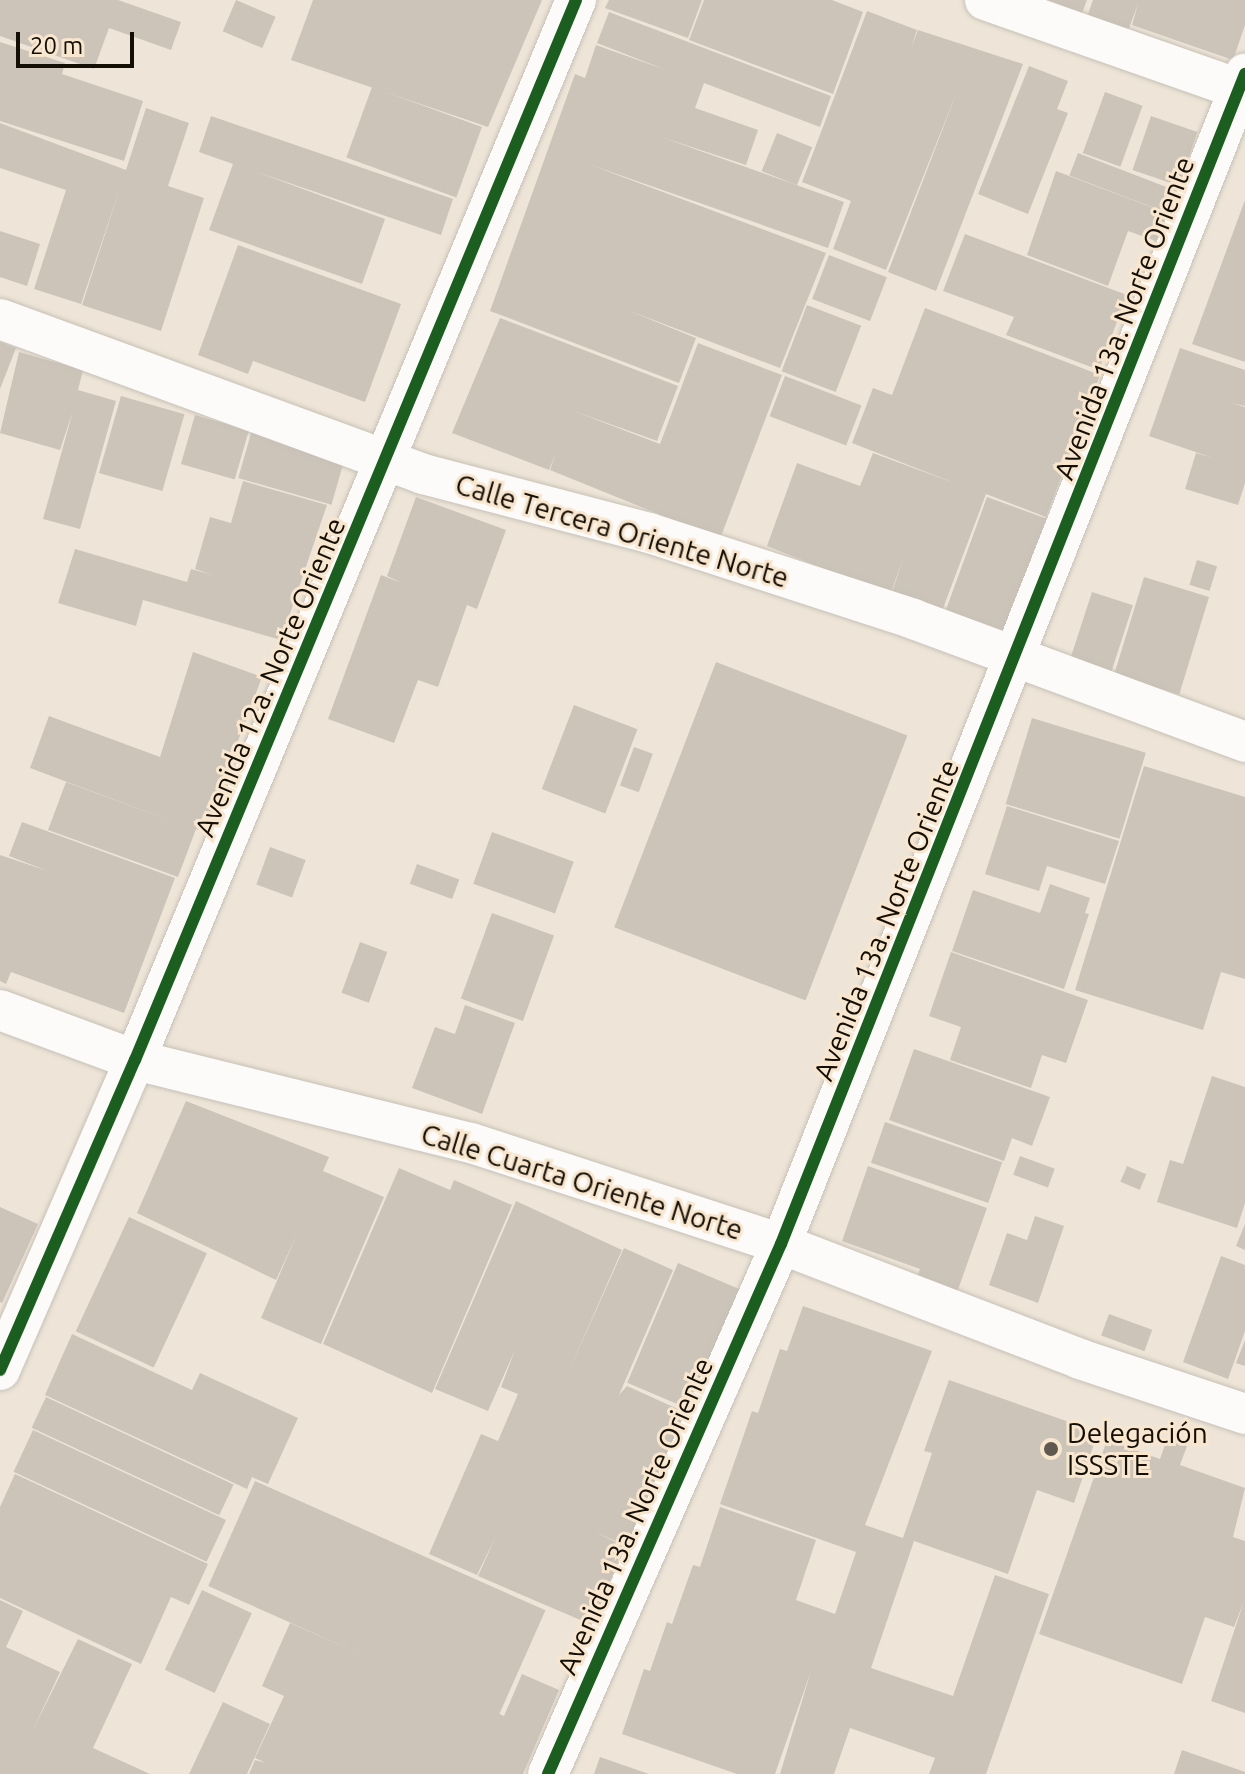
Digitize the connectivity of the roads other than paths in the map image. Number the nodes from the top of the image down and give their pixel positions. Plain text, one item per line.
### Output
1 (576, 0) edge
2 (985, 0) edge
3 (1243, 85) edge
4 (0, 319) edge
5 (386, 462) junction
6 (1018, 657) junction
7 (1245, 742) edge
8 (0, 1010) edge
9 (135, 1060) junction
10 (781, 1244) junction
11 (0, 1370) edge
12 (1245, 1414) edge
13 (548, 1774) edge

1 - 5 street, Avenida 12a. Norte Oriente
2 - 3 street
3 - 6 street, Avenida 13a. Norte Oriente
4 - 5 street, Calle Tercera Oriente Norte
5 - 6 street, Calle Tercera Oriente Norte
5 - 9 street, Avenida 12a. Norte Oriente
6 - 7 street, Calle Tercera Oriente Norte
6 - 10 street, Avenida 13a. Norte Oriente
8 - 9 street, Calle Cuarta Oriente Norte
9 - 10 street, Calle Cuarta Oriente Norte
9 - 11 street, Avenida 12a. Norte Oriente
10 - 12 street, Calle Cuarta Oriente Norte
10 - 13 street, Avenida 13a. Norte Oriente

